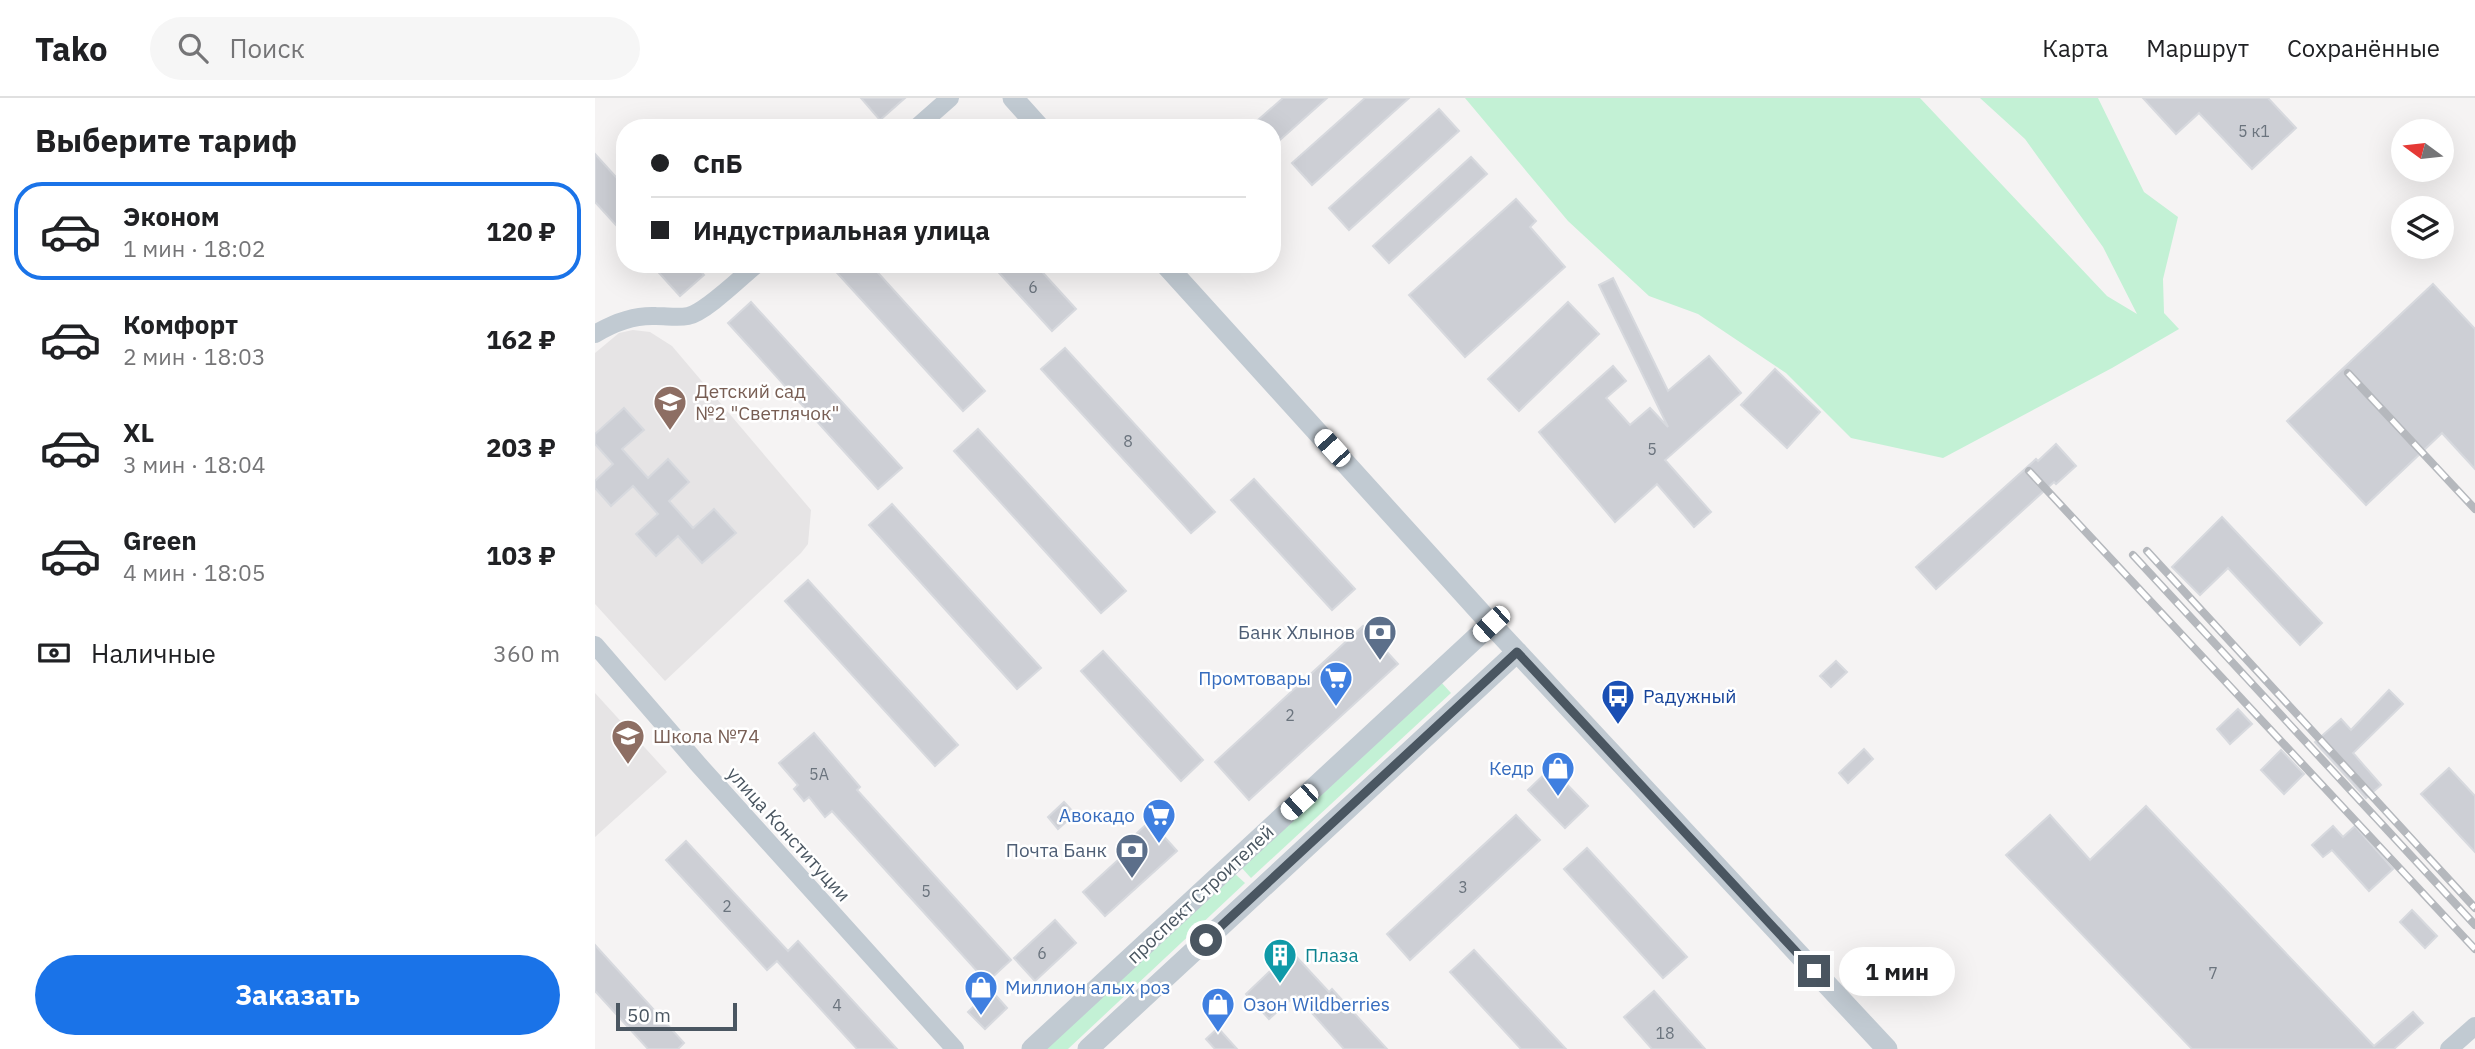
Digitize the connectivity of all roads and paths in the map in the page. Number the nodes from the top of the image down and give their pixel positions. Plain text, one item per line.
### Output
1 (950, 98) edge
2 (1013, 98) edge
3 (926, 119) edge
4 (1033, 119) edge
5 (746, 273) edge
6 (1173, 273) edge
7 (595, 334) edge
8 (1491, 624) junction
9 (595, 645) edge
10 (1517, 652) junction
11 (2475, 1026) edge
12 (955, 1049) edge
13 (1032, 1049) edge
14 (1088, 1049) edge
15 (1887, 1049) edge
16 (2449, 1049) edge

1 - 3 street
2 - 4 street
5 - 7 street
6 - 8 street
8 - 10 street
8 - 13 street, проспект Строителей
9 - 12 street, улица Конституции
10 - 14 street, проспект Строителей
10 - 15 street
11 - 16 street

